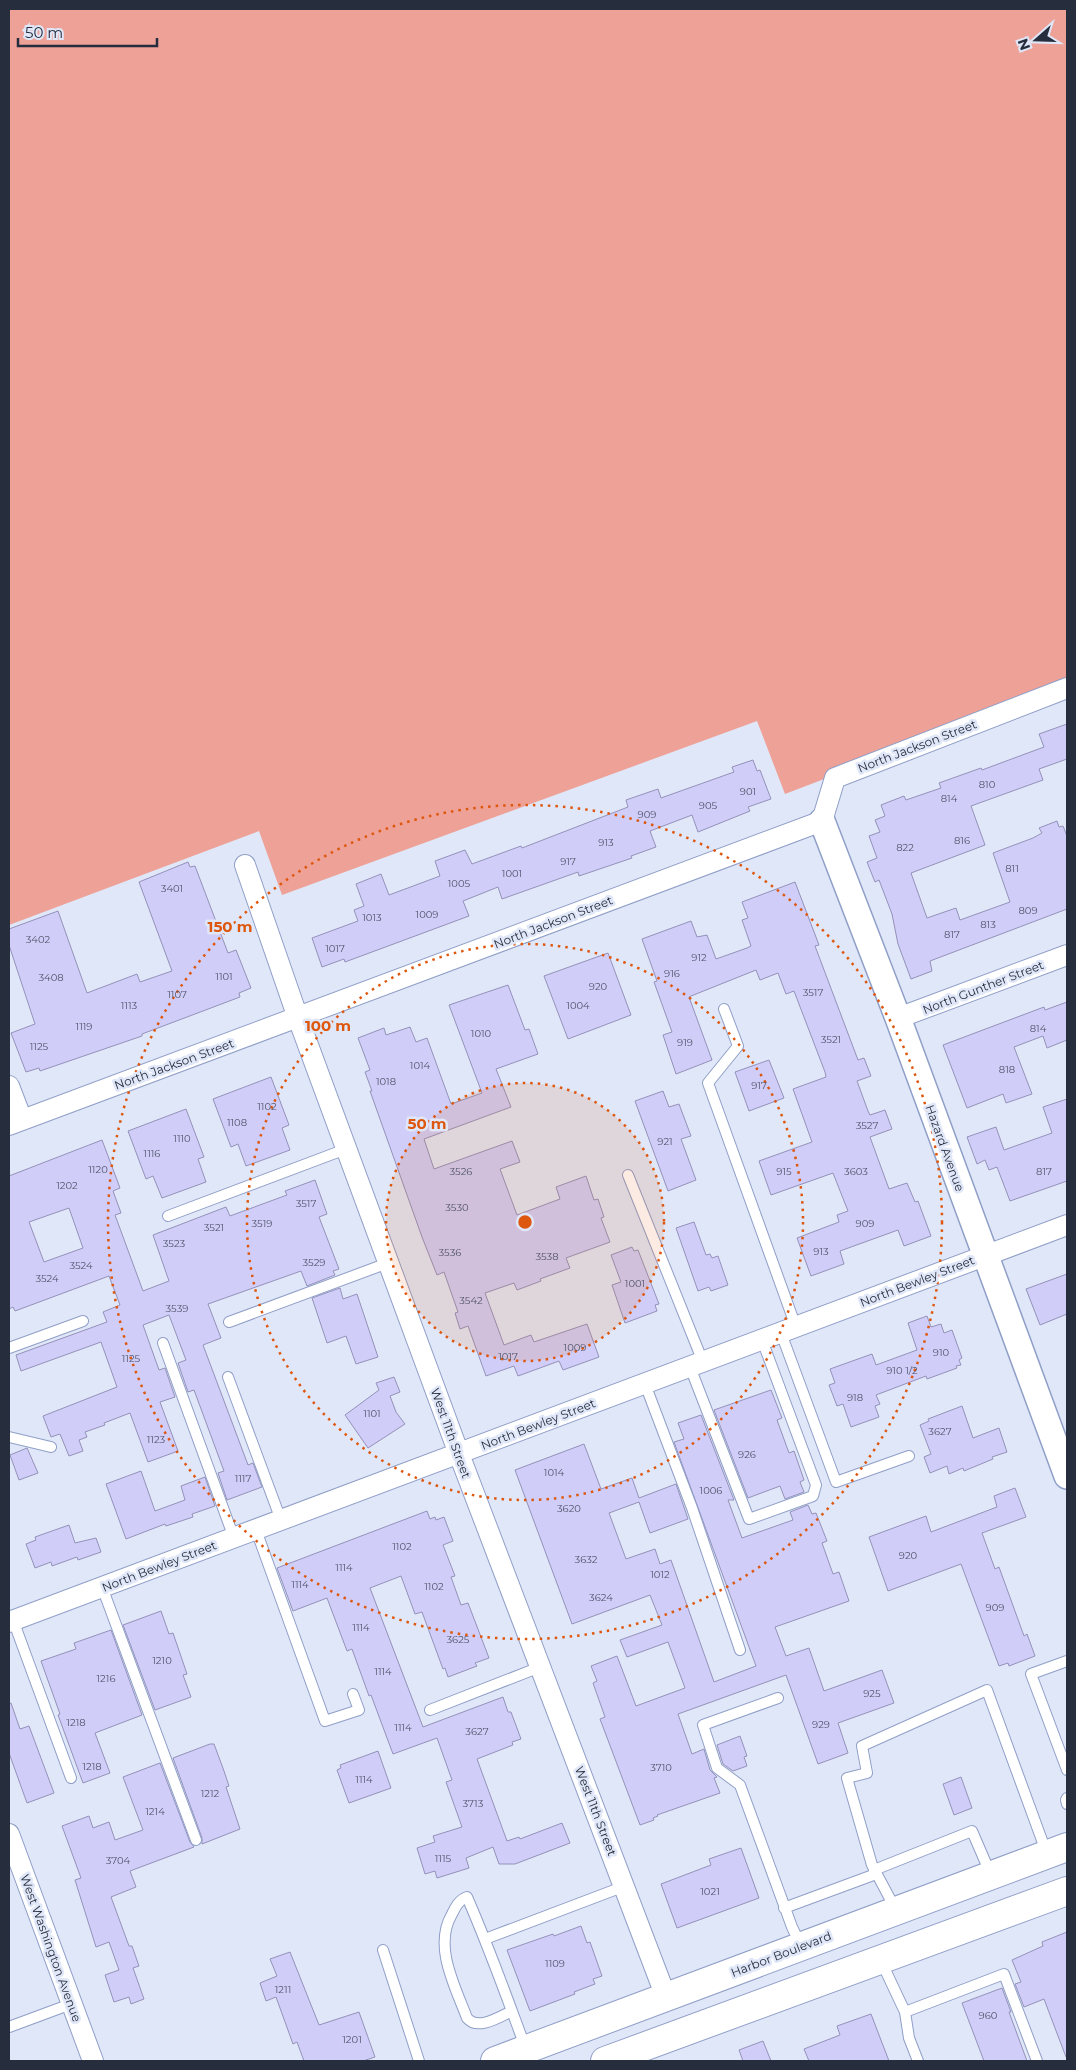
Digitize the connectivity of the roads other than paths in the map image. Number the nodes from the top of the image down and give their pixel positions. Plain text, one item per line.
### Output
1 (1067, 688) edge
2 (822, 821) junction
3 (245, 865) dead end
4 (1067, 955) edge
5 (724, 1009) dead end
6 (298, 1018) junction
7 (898, 1018) junction
8 (9, 1086) edge
9 (15, 1123) edge
10 (346, 1149) junction
11 (628, 1175) dead end
12 (168, 1216) dead end
13 (1067, 1225) edge
14 (985, 1256) junction
15 (388, 1263) junction
16 (83, 1321) dead end
17 (229, 1322) dead end
18 (788, 1330) junction
19 (762, 1340) junction
20 (164, 1342) dead end
21 (9, 1348) edge
22 (697, 1364) junction
23 (228, 1377) dead end
24 (645, 1384) junction
25 (9, 1437) edge
26 (51, 1447) dead end
27 (459, 1454) junction
28 (909, 1456) dead end
29 (1067, 1476) edge
30 (281, 1520) junction
31 (256, 1530) junction
32 (234, 1538) junction
33 (102, 1587) junction
34 (11, 1621) edge
35 (740, 1650) dead end
36 (1067, 1661) edge
37 (540, 1667) junction
38 (353, 1694) dead end
39 (778, 1698) dead end
40 (430, 1710) dead end
41 (1067, 1770) edge
42 (71, 1778) dead end
43 (1067, 1798) edge
44 (1067, 1804) edge
45 (9, 1834) edge
46 (196, 1840) dead end
47 (1057, 1851) edge
48 (875, 1872) junction
49 (991, 1876) junction
50 (625, 1886) junction
51 (1067, 1891) edge
52 (784, 1908) junction
53 (896, 1911) junction
54 (485, 1939) junction
55 (802, 1947) junction
56 (383, 1950) dead end
57 (880, 1960) junction
58 (666, 1997) junction
59 (71, 2004) junction
60 (512, 2011) junction
61 (905, 2012) junction
62 (9, 2027) edge
63 (526, 2050) junction
64 (93, 2061) edge
65 (419, 2061) edge
66 (495, 2061) edge
67 (605, 2061) edge
68 (918, 2061) edge
69 (1037, 2061) edge

1 - 2 street, North Jackson Street
2 - 6 street, North Jackson Street
2 - 7 street, Hazard Avenue
3 - 6 street, West 11th Street
4 - 7 street, North Gunther Street
5 - 18 lane
6 - 9 street, North Jackson Street
6 - 10 street, West 11th Street
7 - 14 street, Hazard Avenue
8 - 9 street
10 - 12 lane
10 - 15 street, West 11th Street
11 - 22 lane
13 - 14 street, North Bewley Street
14 - 18 street, North Bewley Street
14 - 29 street, Hazard Avenue
15 - 17 lane
15 - 27 street, West 11th Street
16 - 21 lane
18 - 19 street, North Bewley Street
18 - 28 lane
19 - 22 street, North Bewley Street
19 - 22 lane
20 - 32 lane
22 - 24 street, North Bewley Street
23 - 30 lane
24 - 27 street, North Bewley Street
24 - 35 lane
25 - 26 lane
27 - 30 street, North Bewley Street
27 - 37 street, West 11th Street
30 - 31 street, North Bewley Street
31 - 32 street, North Bewley Street
31 - 38 lane
32 - 33 street, North Bewley Street
33 - 34 street, North Bewley Street
33 - 46 lane
34 - 42 lane
36 - 41 lane
37 - 40 lane
37 - 50 street, West 11th Street
39 - 52 lane
43 - 44 lane
45 - 59 street, West Washington Avenue
47 - 48 lane
47 - 49 main road, Harbor Boulevard
48 - 49 lane
48 - 52 lane
48 - 53 lane
49 - 53 main road, Harbor Boulevard
50 - 54 lane
50 - 58 street, West 11th Street
51 - 57 main road
52 - 55 lane
53 - 55 main road, Harbor Boulevard
54 - 60 lane
54 - 60 lane
55 - 58 main road, Harbor Boulevard
56 - 65 lane
57 - 61 lane
57 - 67 main road
58 - 63 main road, Harbor Boulevard
59 - 62 lane
59 - 64 street, West Washington Avenue
60 - 63 lane
61 - 68 lane
61 - 69 lane
63 - 66 main road, Harbor Boulevard

